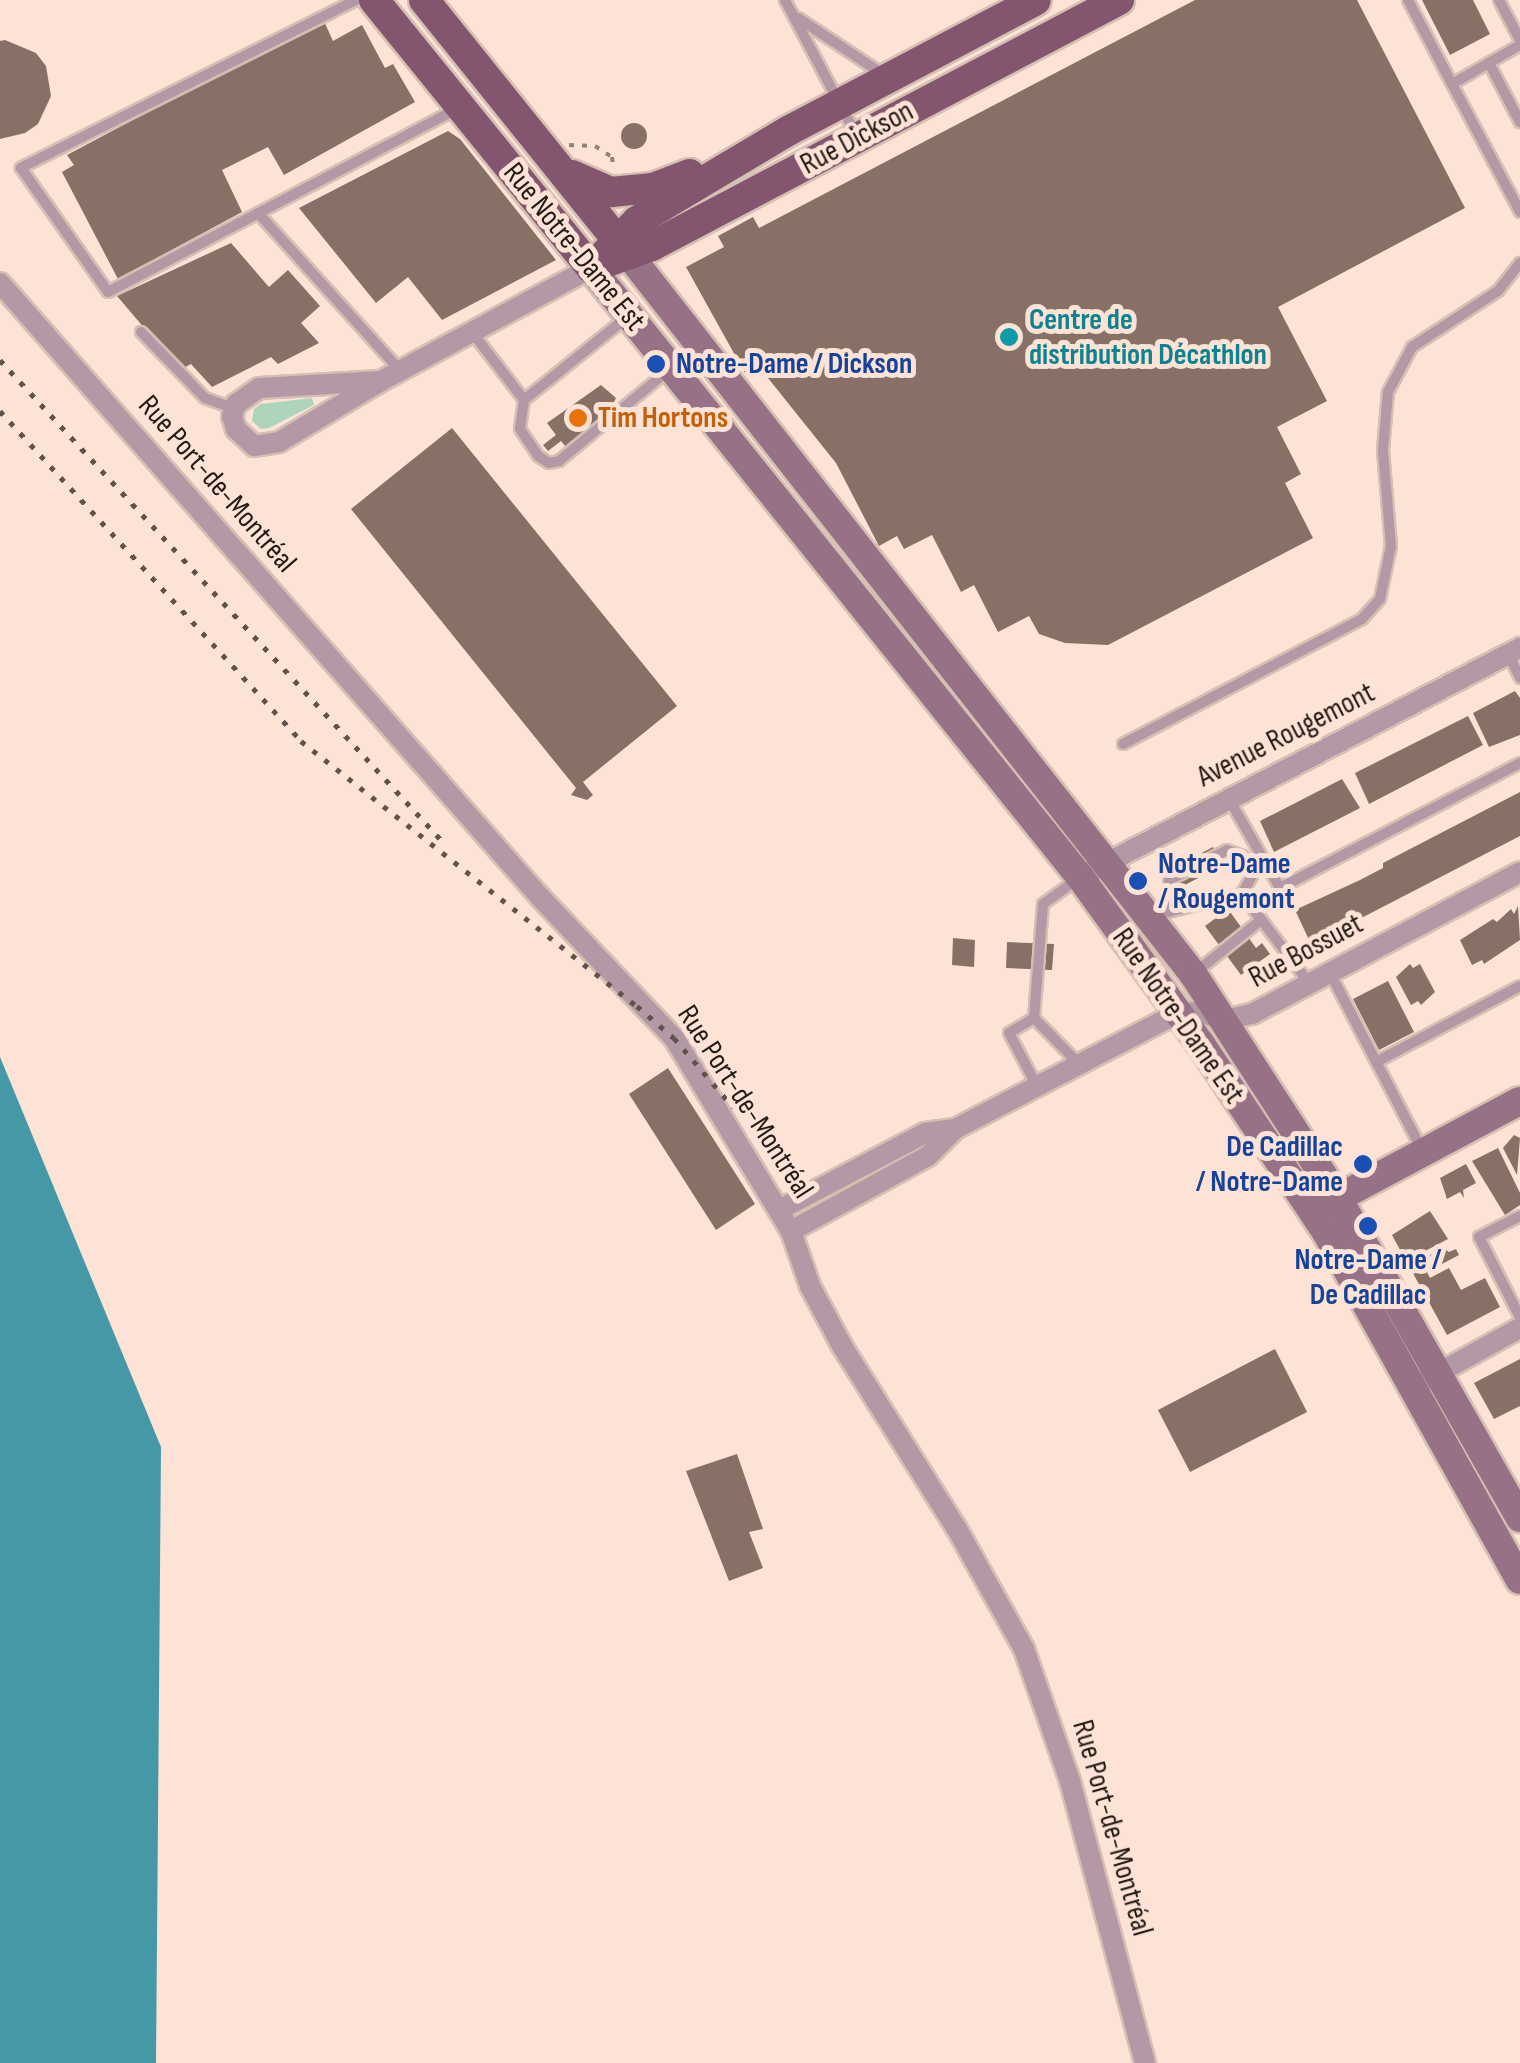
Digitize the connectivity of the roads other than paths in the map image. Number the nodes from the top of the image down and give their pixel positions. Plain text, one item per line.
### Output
1 (356, 0) edge
2 (374, 0) edge
3 (424, 0) edge
4 (785, 0) edge
5 (1120, 0) edge
6 (1408, 0) edge
7 (1500, 0) edge
8 (1023, 7) edge
9 (794, 16) junction
10 (1520, 43) edge
11 (1029, 47) junction
12 (1489, 63) junction
13 (889, 78) junction
14 (1452, 84) junction
15 (840, 104) junction
16 (460, 106) junction
17 (1520, 122) edge
18 (788, 131) junction
19 (858, 138) junction
20 (564, 157) junction
21 (1520, 212) edge
22 (258, 214) junction
23 (624, 248) junction
24 (1520, 264) edge
25 (592, 268) junction
26 (0, 283) edge
27 (630, 316) junction
28 (141, 332) dead end
29 (472, 332) junction
30 (672, 367) junction
31 (400, 370) junction
32 (381, 381) junction
33 (524, 400) junction
34 (235, 409) junction
35 (910, 616) junction
36 (887, 634) junction
37 (1514, 651) edge
38 (1520, 678) edge
39 (1123, 744) dead end
40 (1520, 763) edge
41 (1229, 798) junction
42 (1108, 861) junction
43 (1520, 872) edge
44 (1080, 877) junction
45 (1242, 894) junction
46 (1159, 914) junction
47 (1262, 920) junction
48 (1330, 972) junction
49 (1193, 974) junction
50 (1310, 982) junction
51 (1520, 986) edge
52 (1178, 1012) junction
53 (1034, 1018) junction
54 (1225, 1020) junction
55 (1376, 1062) junction
56 (1079, 1064) junction
57 (1037, 1086) junction
58 (1520, 1100) edge
59 (956, 1129) junction
60 (1423, 1152) junction
61 (1338, 1198) junction
62 (780, 1210) junction
63 (1312, 1212) junction
64 (1520, 1216) edge
65 (791, 1231) junction
66 (1520, 1316) edge
67 (1520, 1328) edge
68 (1439, 1372) junction
69 (1414, 1387) junction
70 (1520, 1518) edge
71 (1519, 1574) edge
72 (1146, 2063) edge

1 - 22 lane
2 - 16 main road, Rue Notre-Dame Est
3 - 20 main road, Rue Notre-Dame Est
4 - 9 lane
5 - 11 main road, Rue Dickson
6 - 14 lane
7 - 10 lane
8 - 11 main road
8 - 13 main road, Rue Dickson
9 - 13 lane
9 - 15 lane
10 - 12 lane
11 - 19 main road, Rue Dickson
12 - 14 lane
12 - 17 lane
13 - 15 main road, Rue Dickson
14 - 21 lane
15 - 18 main road, Rue Dickson
15 - 19 lane
16 - 22 lane
16 - 25 main road, Rue Notre-Dame Est
18 - 20 main road
18 - 23 main road, Rue Dickson
19 - 23 main road, Rue Dickson
20 - 23 main road, Rue Notre-Dame Est
22 - 31 lane
23 - 25 main road, Rue Dickson
23 - 35 main road, Rue Notre-Dame Est
24 - 39 lane
25 - 27 main road, Rue Notre-Dame Est
25 - 29 street, Rue Dickson
26 - 62 street, Rue Port-de-Montréal
27 - 30 main road, Rue Notre-Dame Est
27 - 33 lane
28 - 34 lane
29 - 31 street, Rue Dickson
29 - 33 lane
30 - 33 lane
30 - 36 main road, Rue Notre-Dame Est
31 - 32 street, Rue Dickson
32 - 34 street, Rue Dickson
32 - 34 street, Rue Dickson
35 - 36 main road
35 - 42 main road, Rue Notre-Dame Est
36 - 44 main road, Rue Notre-Dame Est
37 - 38 lane
37 - 41 street, Avenue Rougemont
40 - 41 lane
41 - 42 street, Avenue Rougemont
42 - 44 street, Avenue Rougemont
42 - 46 main road, Rue Notre-Dame Est
43 - 48 street, Rue Bossuet
44 - 52 main road, Rue Notre-Dame Est
44 - 53 lane
45 - 46 lane
45 - 46 lane
45 - 47 lane
46 - 49 main road, Rue Notre-Dame Est
47 - 49 lane
47 - 50 lane
48 - 50 street, Rue Bossuet
48 - 55 lane
49 - 54 main road, Rue Notre-Dame Est
50 - 54 street, Rue Bossuet
51 - 55 lane
52 - 54 street, Rue Bossuet
52 - 56 street
52 - 63 main road, Rue Notre-Dame Est
53 - 56 lane
53 - 57 lane
54 - 61 main road, Rue Notre-Dame Est
55 - 60 lane
56 - 57 street
57 - 59 street
58 - 60 main road
59 - 62 street
59 - 65 street
60 - 61 main road
61 - 63 main road
61 - 68 main road, Rue Notre-Dame Est
62 - 65 street, Rue Port-de-Montréal
63 - 69 main road, Rue Notre-Dame Est
64 - 66 lane
65 - 72 street, Rue Port-de-Montréal
67 - 68 street
68 - 69 street
68 - 70 main road, Rue Notre-Dame Est
69 - 71 main road, Rue Notre-Dame Est

